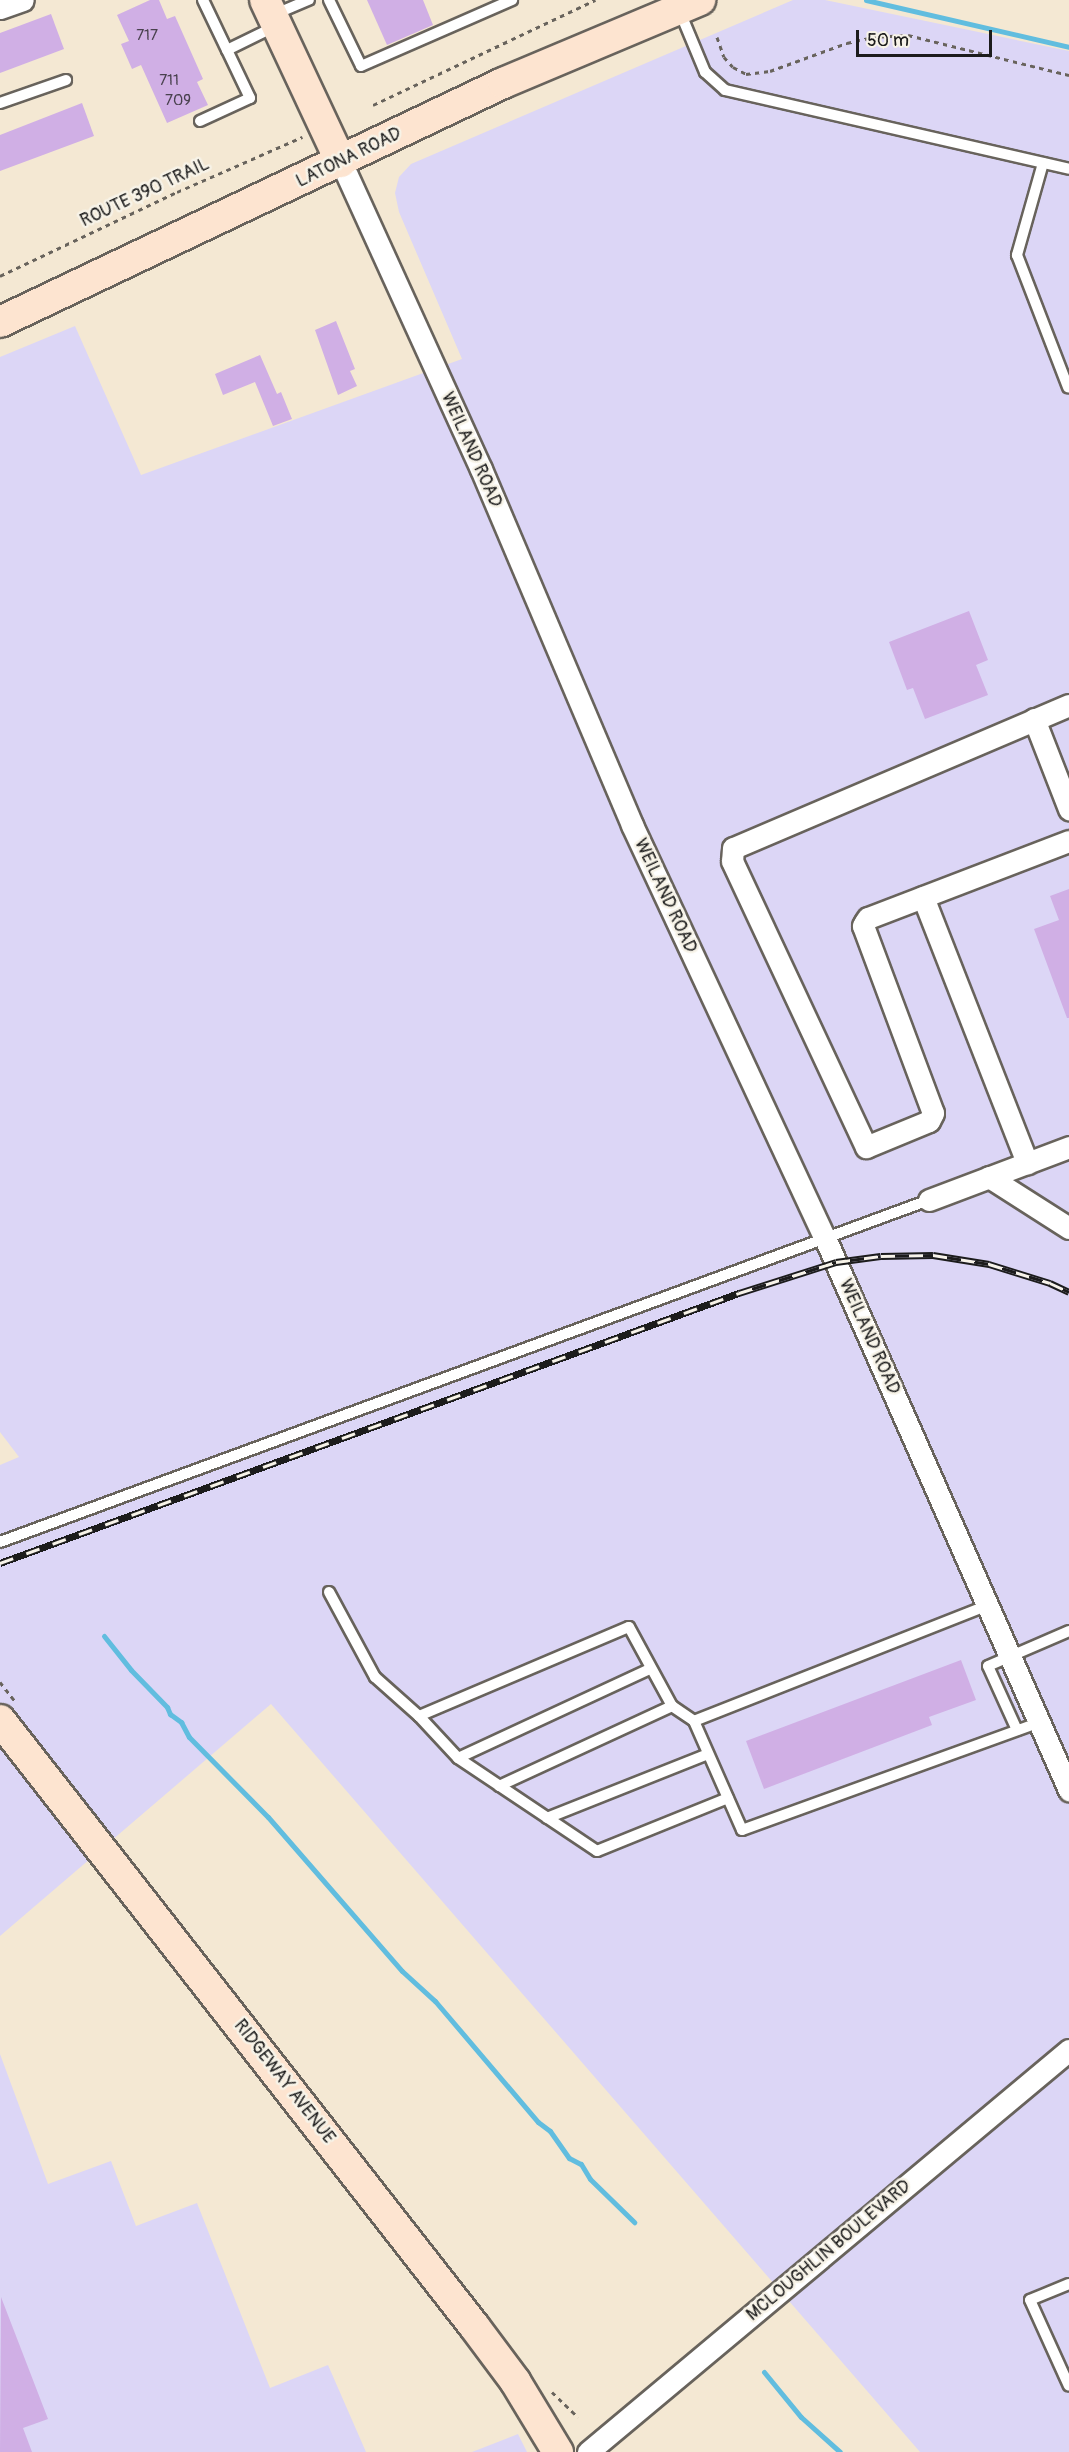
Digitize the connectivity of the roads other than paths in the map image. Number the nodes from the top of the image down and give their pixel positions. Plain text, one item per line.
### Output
1 (23, 0) edge
2 (203, 0) edge
3 (309, 0) edge
4 (329, 0) edge
5 (512, 0) edge
6 (689, 4) edge
7 (0, 8) edge
8 (272, 14) edge
9 (227, 50) junction
10 (66, 80) dead end
11 (0, 103) edge
12 (200, 121) dead end
13 (341, 162) junction
14 (1043, 164) junction
15 (1069, 170) edge
16 (0, 322) edge
17 (1068, 387) edge
18 (1069, 705) edge
19 (1034, 719) junction
20 (1069, 809) edge
21 (1069, 841) edge
22 (923, 897) junction
23 (1069, 1147) edge
24 (1027, 1163) junction
25 (989, 1177) junction
26 (929, 1200) joint
27 (1069, 1228) edge
28 (825, 1238) junction
29 (0, 1542) edge
30 (329, 1592) dead end
31 (988, 1605) junction
32 (1069, 1631) edge
33 (1011, 1657) junction
34 (650, 1670) junction
35 (672, 1706) junction
36 (420, 1716) junction
37 (0, 1720) edge
38 (694, 1721) junction
39 (1040, 1722) junction
40 (1017, 1730) junction
41 (708, 1754) junction
42 (458, 1758) junction
43 (499, 1786) junction
44 (1069, 1790) edge
45 (728, 1798) junction
46 (547, 1818) junction
47 (1069, 2050) edge
48 (1069, 2284) edge
49 (1069, 2386) edge
50 (558, 2452) edge
51 (588, 2452) edge

1 - 7 street
2 - 9 lane
3 - 8 lane
4 - 5 lane
6 - 13 main road, LATONA ROAD
6 - 14 lane
8 - 9 lane
8 - 13 main road, WEILAND ROAD
9 - 12 lane
10 - 11 lane
13 - 16 main road, LATONA ROAD
13 - 28 street, WEILAND ROAD
14 - 15 lane
14 - 17 lane
18 - 19 street
19 - 20 street
19 - 22 street
21 - 22 street
22 - 24 street
23 - 24 street
24 - 25 street
25 - 26 street
25 - 27 street
26 - 28 lane
28 - 29 lane
28 - 31 street, WEILAND ROAD
30 - 36 lane
31 - 33 street, WEILAND ROAD
31 - 38 lane
32 - 33 lane
33 - 39 street, WEILAND ROAD
33 - 40 lane
34 - 35 lane
34 - 36 lane
34 - 42 lane
35 - 38 lane
35 - 43 lane
36 - 42 lane
37 - 50 main road, RIDGEWAY AVENUE
38 - 41 lane
39 - 40 lane
39 - 44 street, WEILAND ROAD
40 - 45 lane
41 - 45 lane
41 - 46 lane
42 - 43 lane
43 - 46 lane
45 - 46 lane
47 - 51 street, MCLOUGHLIN BOULEVARD
48 - 49 lane

